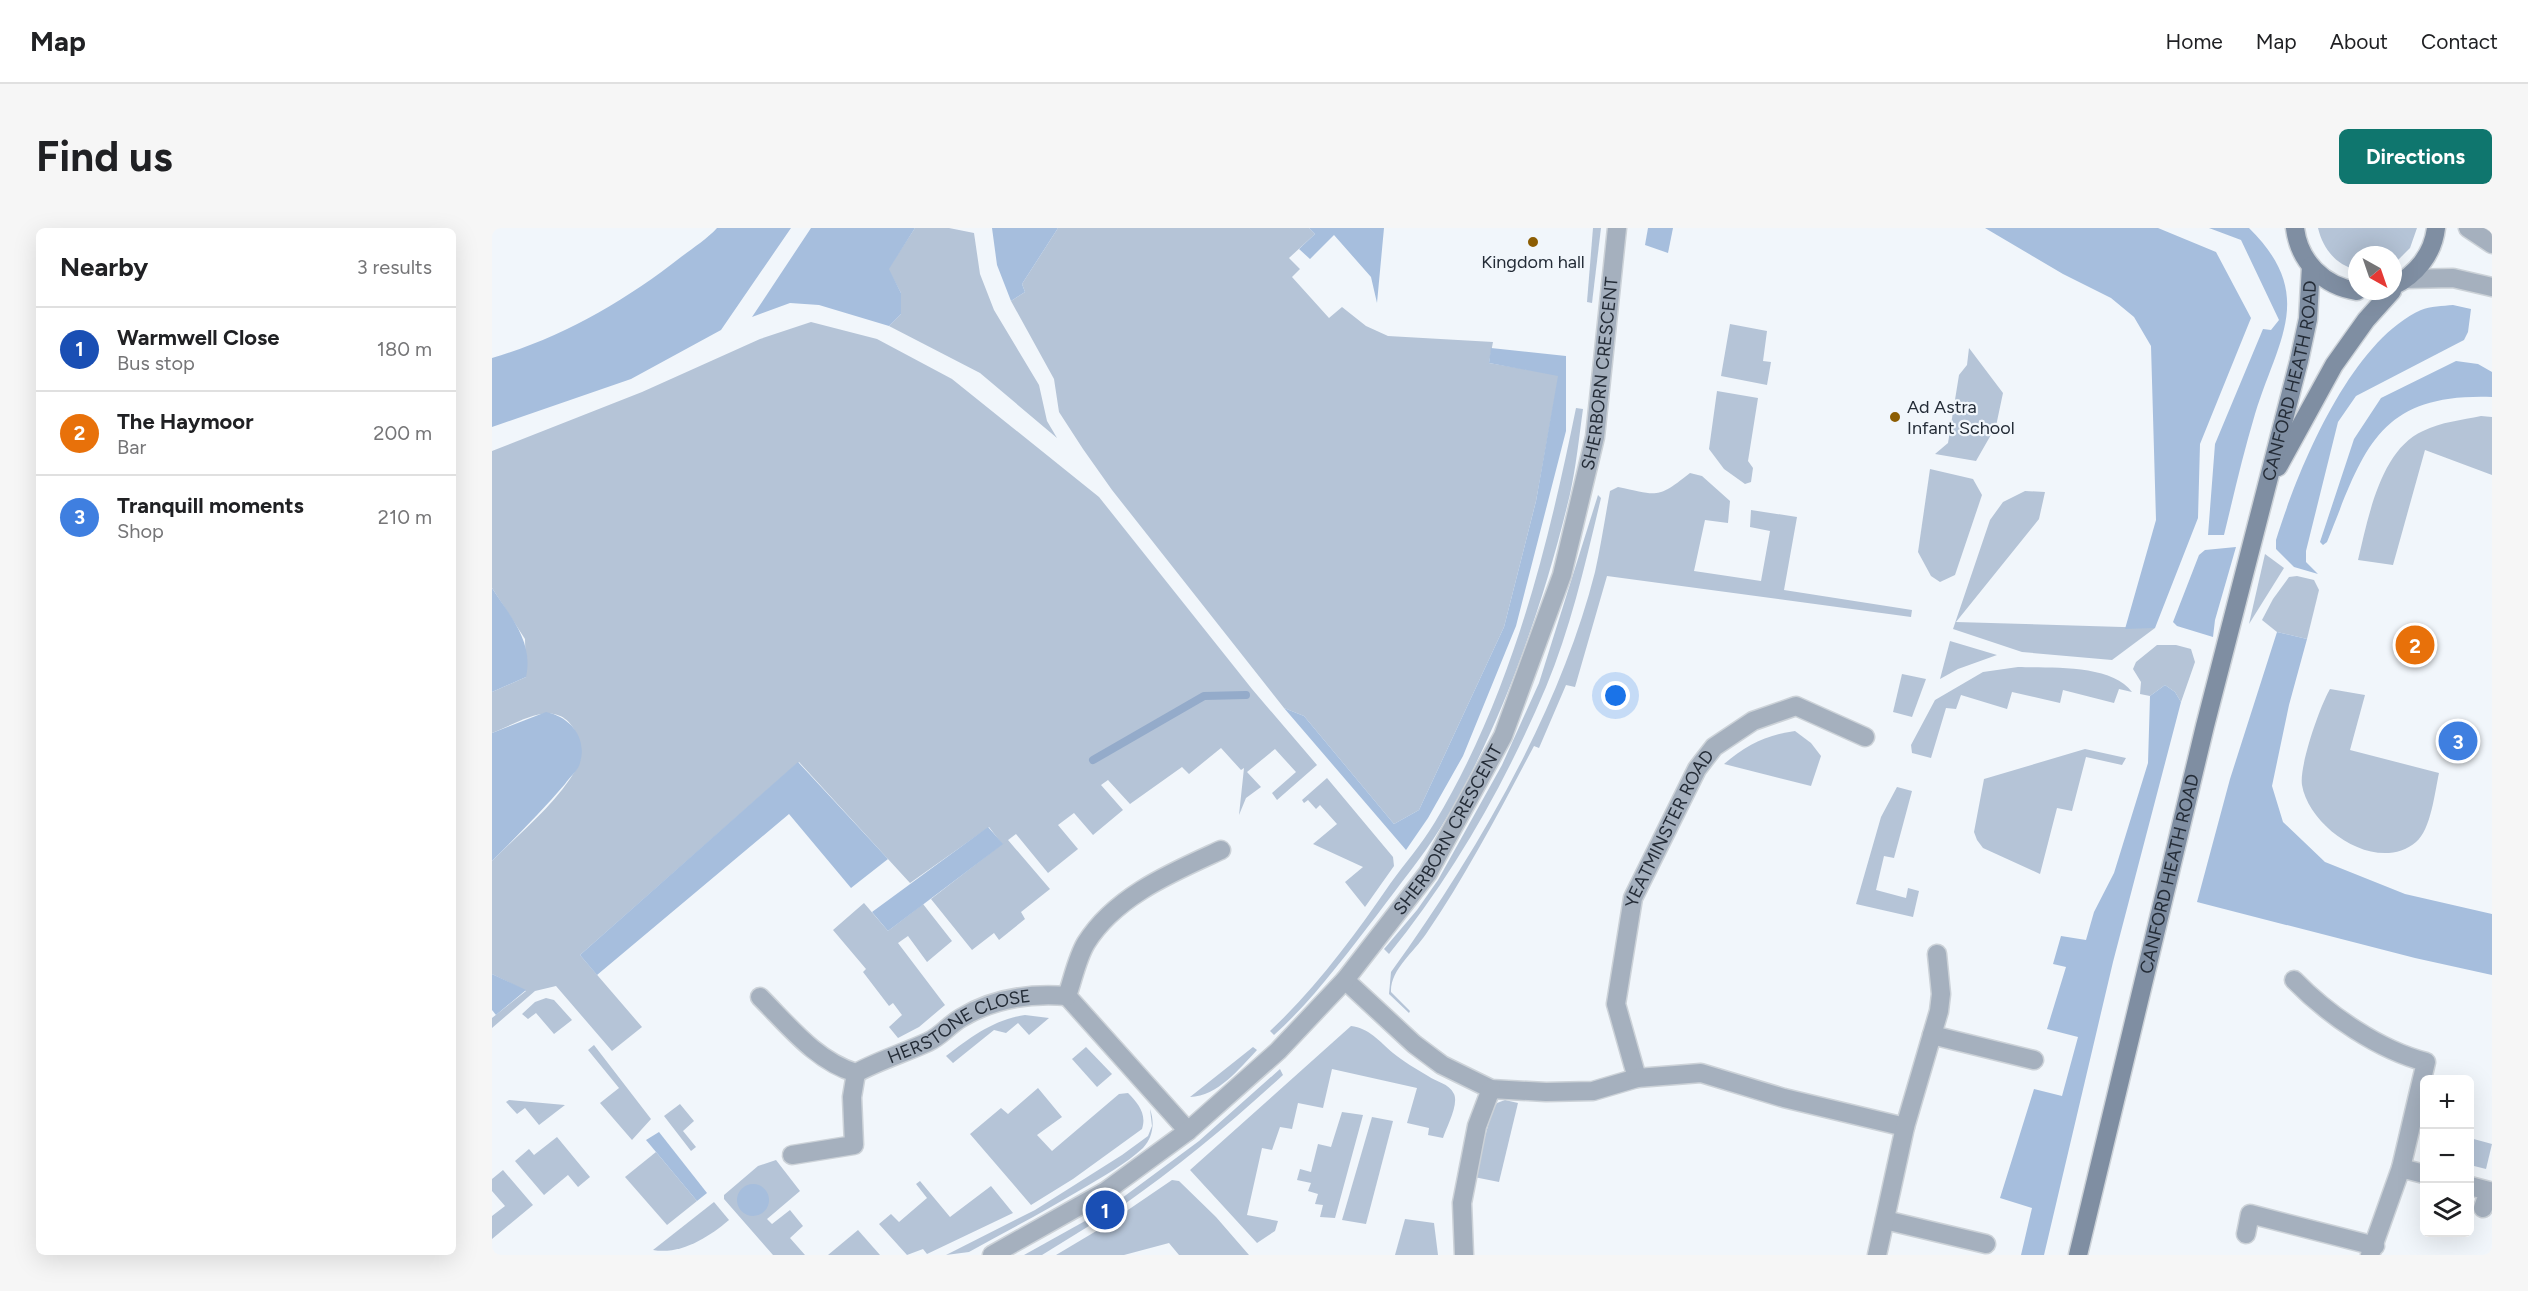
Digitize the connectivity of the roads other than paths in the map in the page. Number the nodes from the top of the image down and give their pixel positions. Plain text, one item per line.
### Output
1 (1617, 228) edge
2 (2280, 228) edge
3 (2295, 228) edge
4 (2436, 228) edge
5 (2468, 228) edge
6 (2492, 244) edge
7 (2306, 259) junction
8 (2402, 281) edge
9 (2402, 285) edge
10 (2492, 286) edge
11 (2348, 288) edge
12 (2386, 300) edge
13 (2263, 495) junction
14 (1864, 737) dead end
15 (1221, 850) dead end
16 (1937, 954) dead end
17 (1346, 980) junction
18 (2294, 980) dead end
19 (1067, 996) junction
20 (760, 997) dead end
21 (1932, 1035) junction
22 (2034, 1060) dead end
23 (856, 1073) junction
24 (1637, 1078) junction
25 (1491, 1089) junction
26 (1905, 1127) junction
27 (1188, 1131) junction
28 (792, 1155) dead end
29 (2401, 1168) junction
30 (2420, 1173) edge
31 (2474, 1187) edge
32 (2483, 1208) dead end
33 (1885, 1220) junction
34 (2246, 1234) dead end
35 (1986, 1244) dead end
36 (2372, 1251) edge
37 (992, 1255) edge
38 (1464, 1255) edge
39 (1877, 1255) edge
40 (2078, 1255) edge

1 - 17 street, SHERBORN CRESCENT
2 - 7 main road
3 - 7 main road, CANFORD HEATH ROAD
4 - 8 main road, CANFORD HEATH ROAD
5 - 6 street
7 - 11 main road
7 - 13 main road, CANFORD HEATH ROAD
9 - 10 street
12 - 13 main road, CANFORD HEATH ROAD
13 - 40 main road, CANFORD HEATH ROAD
14 - 24 street, YEATMINSTER ROAD
15 - 19 street
16 - 21 street
17 - 25 street
17 - 27 street, SHERBORN CRESCENT
18 - 29 street
19 - 23 street, HERSTONE CLOSE
19 - 27 street
20 - 23 street
21 - 22 street
21 - 26 street
23 - 28 street
24 - 25 street
24 - 26 street
25 - 38 street
26 - 33 street
27 - 37 street, SHERBORN CRESCENT
29 - 30 street
29 - 36 street
31 - 32 street
33 - 35 street
33 - 39 street
34 - 36 street

